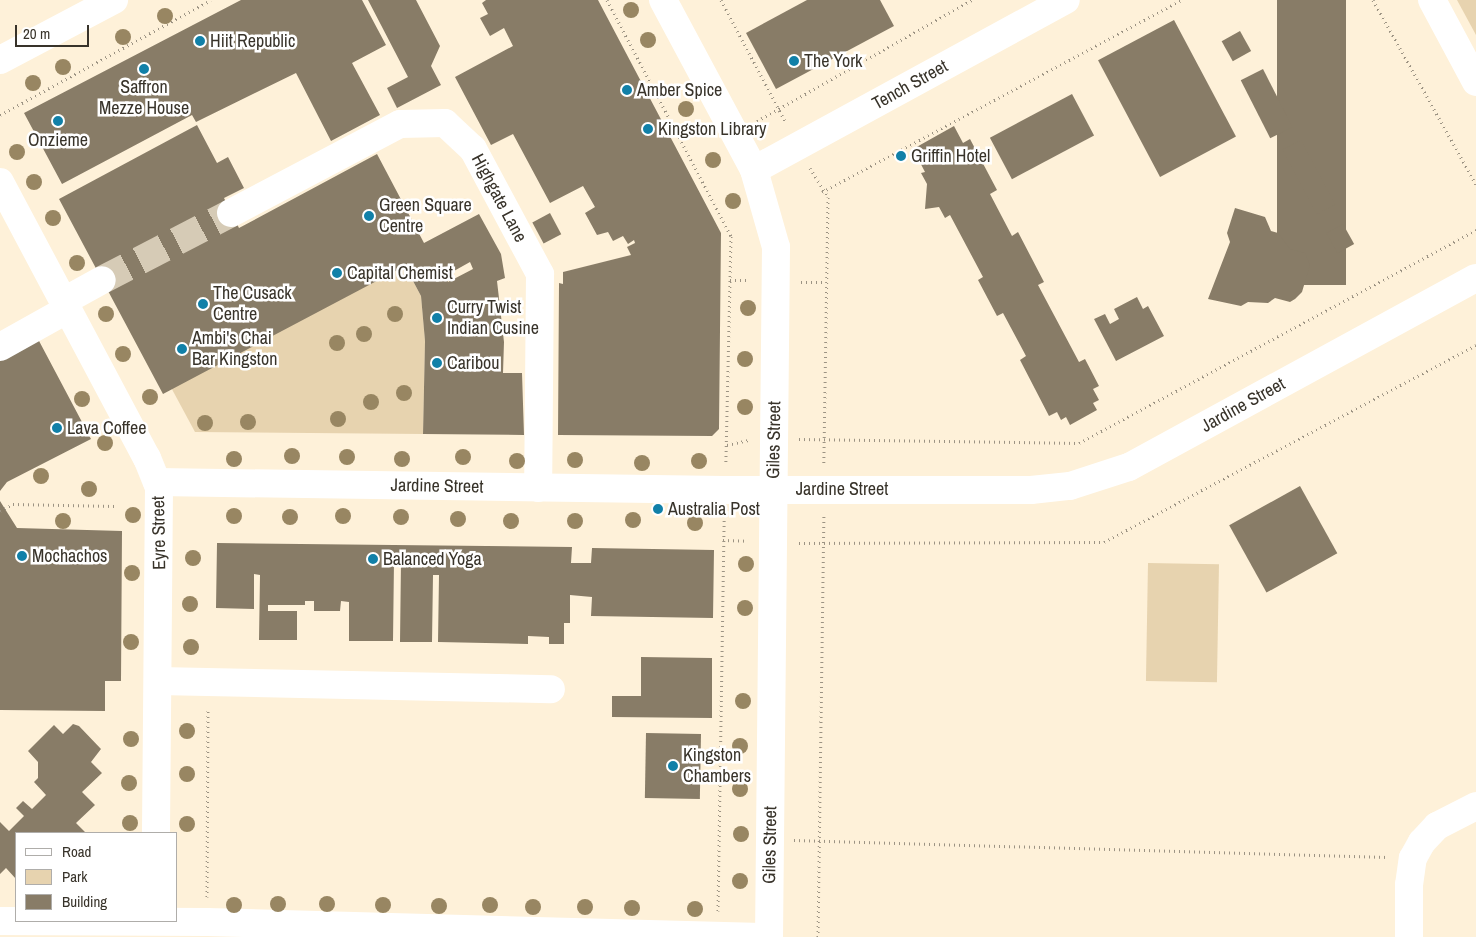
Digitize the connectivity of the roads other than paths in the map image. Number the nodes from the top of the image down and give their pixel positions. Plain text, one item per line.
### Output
1 (114, 0) edge
2 (662, 0) edge
3 (1066, 0) edge
4 (1432, 0) edge
5 (0, 60) edge
6 (1476, 82) edge
7 (754, 170) junction
8 (0, 182) edge
9 (231, 213) tunnel mouth
10 (1476, 278) edge
11 (102, 280) tunnel mouth
12 (66, 305) junction
13 (0, 347) edge
14 (157, 482) junction
15 (538, 488) junction
16 (773, 490) junction
17 (158, 682) junction
18 (551, 689) dead end
19 (1476, 806) edge
20 (156, 832) edge
21 (0, 921) edge
22 (15, 922) edge
23 (26, 922) edge
24 (155, 927) edge
25 (762, 937) edge
26 (769, 937) edge
27 (1409, 937) edge

1 - 5 street
2 - 7 street, Giles Street
3 - 7 street, Tench Street
4 - 6 street
7 - 16 street, Giles Street
8 - 12 street, Eyre Street
9 - 15 street, Highgate Lane
10 - 16 street, Jardine Street
11 - 12 street
12 - 13 street
12 - 14 street, Eyre Street
14 - 15 street, Jardine Street
14 - 17 street, Eyre Street
15 - 16 street, Jardine Street
16 - 26 street, Giles Street
17 - 18 street
17 - 20 street, Eyre Street
19 - 27 street
21 - 22 street
23 - 24 street
24 - 25 street

